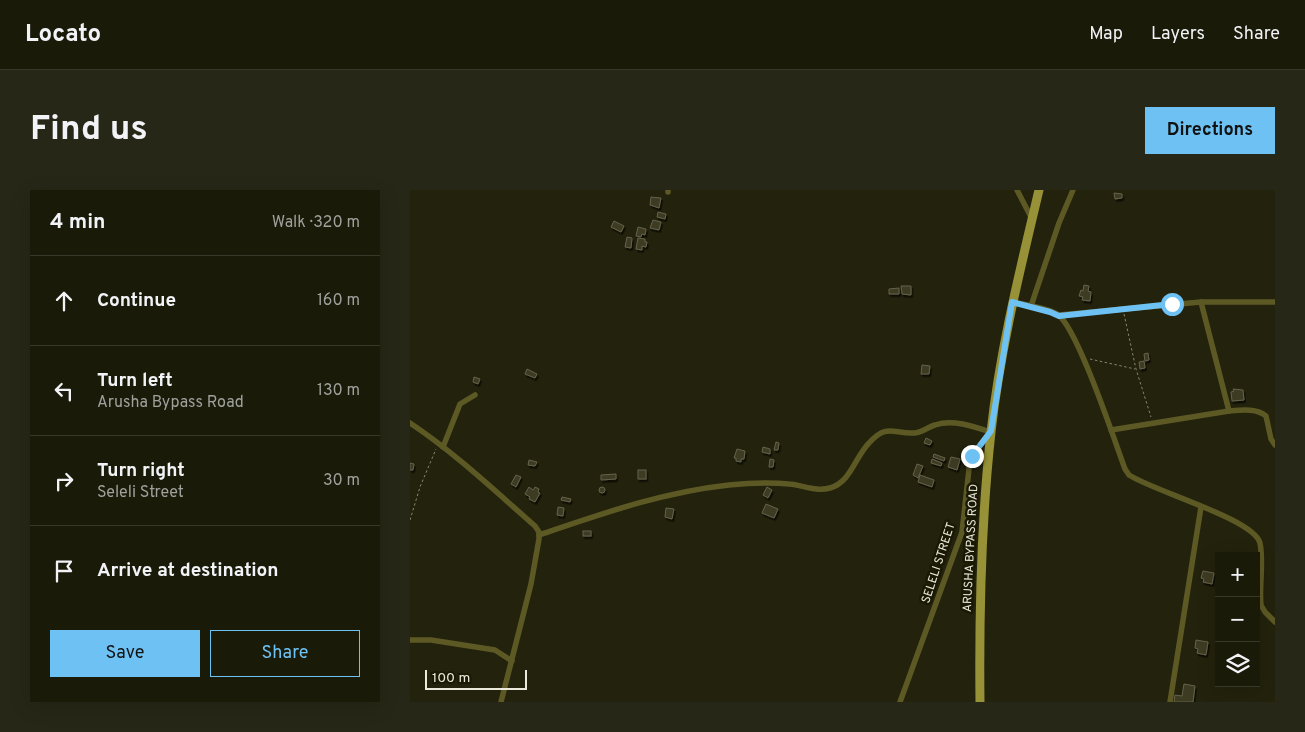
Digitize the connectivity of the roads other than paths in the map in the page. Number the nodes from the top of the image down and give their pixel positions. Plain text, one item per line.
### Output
1 (1016, 190) edge
2 (1039, 190) edge
3 (1072, 190) edge
4 (1032, 219) junction
5 (1012, 302) junction
6 (1201, 302) junction
7 (1275, 302) edge
8 (1031, 306) junction
9 (1059, 316) junction
10 (475, 395) dead end
11 (1229, 411) junction
12 (410, 423) edge
13 (1111, 430) junction
14 (990, 432) junction
15 (441, 445) junction
16 (1275, 445) edge
17 (1201, 507) junction
18 (539, 535) junction
19 (1275, 622) edge
20 (410, 640) edge
21 (512, 661) junction
22 (501, 702) edge
23 (900, 702) edge
24 (980, 702) edge
25 (1170, 702) edge

1 - 4 street
2 - 4 main road, ARUSHA BYPASS ROAD
3 - 8 street
4 - 5 main road, ARUSHA BYPASS ROAD
5 - 8 street
5 - 14 main road, ARUSHA BYPASS ROAD
6 - 7 street
6 - 9 street
6 - 11 street
8 - 9 street
9 - 13 street
10 - 15 street
11 - 13 street
11 - 16 street
12 - 15 street
13 - 17 street
14 - 18 street
14 - 23 street, SELELI STREET
14 - 24 main road, ARUSHA BYPASS ROAD
15 - 18 street
17 - 19 street
17 - 25 street
18 - 21 street
20 - 21 street
21 - 22 street

